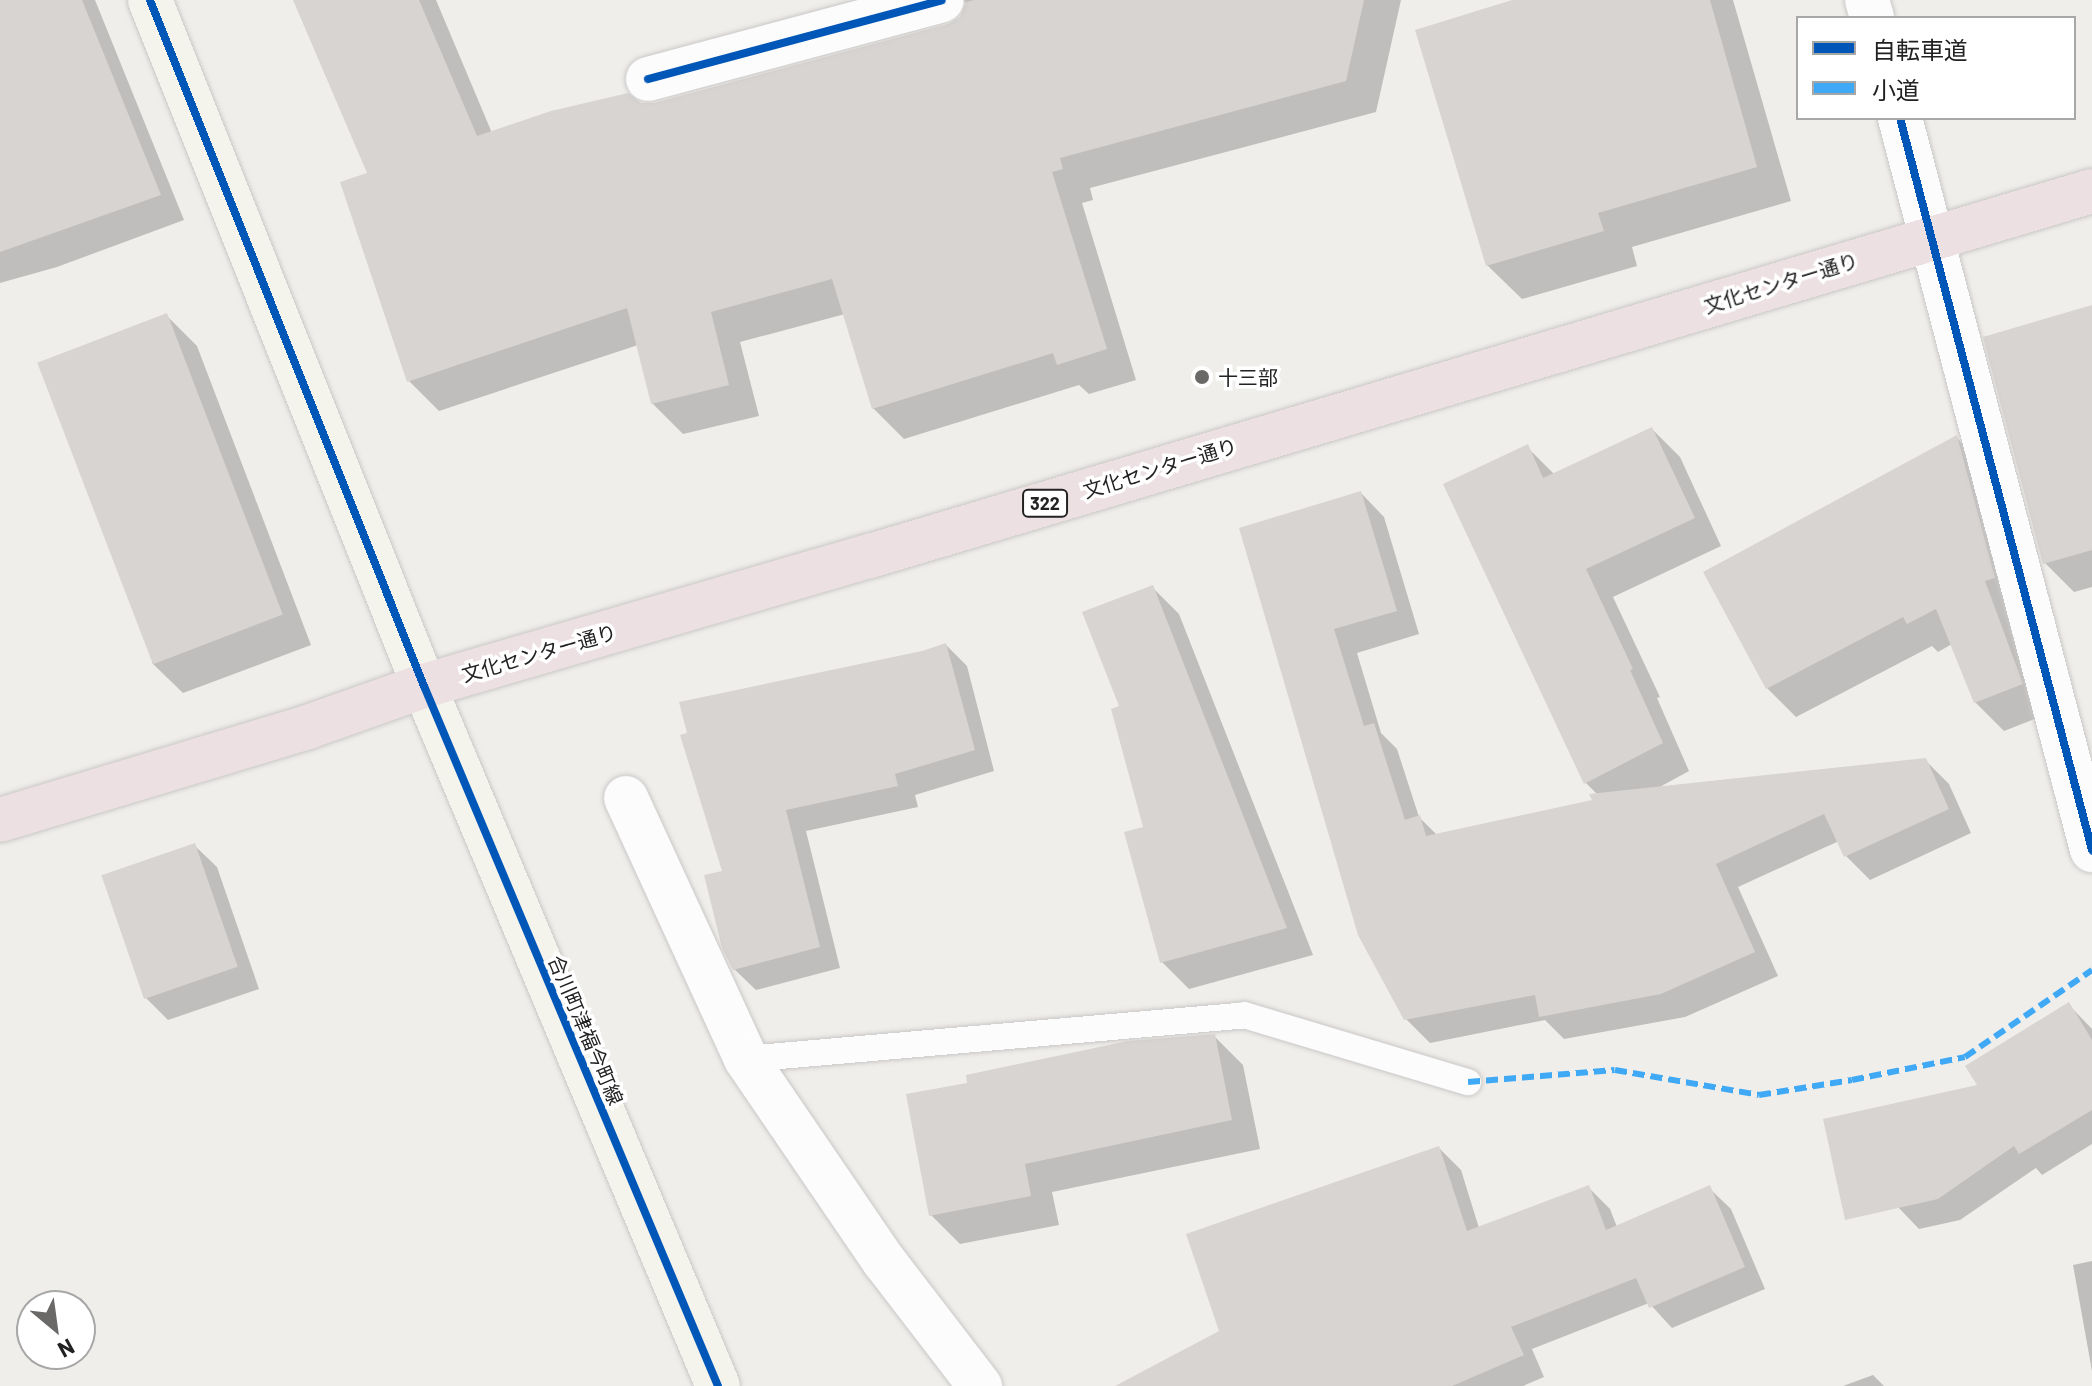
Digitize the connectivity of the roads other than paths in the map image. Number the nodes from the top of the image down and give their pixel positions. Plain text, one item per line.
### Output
1 (150, 0) edge
2 (942, 0) edge
3 (648, 79) dead end
4 (1901, 120) edge
5 (2092, 191) edge
6 (1933, 238) junction
7 (424, 686) junction
8 (2083, 767) edge
9 (626, 798) dead end
10 (0, 820) edge
11 (2092, 850) edge
12 (746, 1059) junction
13 (1468, 1082) dead end
14 (718, 1386) edge
15 (980, 1386) edge

1 - 7 street, 合川町津福今町線
2 - 3 street
4 - 6 street
5 - 6 highway, 文化センター通り / 322
6 - 7 highway, 文化センター通り / 322
6 - 8 street
7 - 10 highway, 文化センター通り / 322
7 - 14 street, 合川町津福今町線
8 - 11 street
9 - 12 street
12 - 13 lane
12 - 15 street

